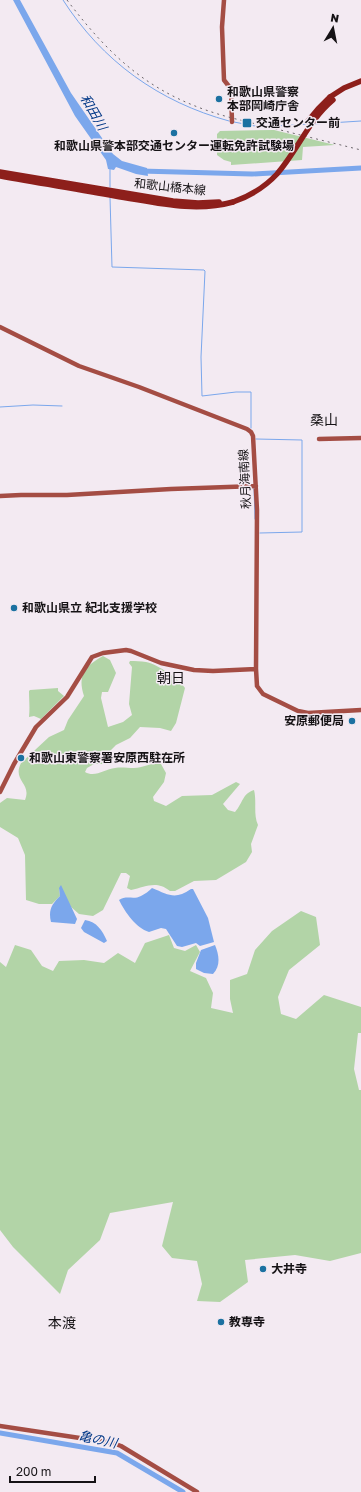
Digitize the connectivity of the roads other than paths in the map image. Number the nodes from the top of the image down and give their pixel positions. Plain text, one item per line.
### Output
1 (224, 0) edge
2 (361, 81) edge
3 (361, 85) edge
4 (332, 99) junction
5 (232, 122) dead end
6 (0, 172) edge
7 (0, 176) edge
8 (233, 200) junction
9 (0, 327) edge
10 (361, 438) edge
11 (319, 439) dead end
12 (256, 486) junction
13 (0, 496) edge
14 (256, 669) junction
15 (361, 710) edge
16 (0, 792) edge
17 (0, 1426) edge
18 (197, 1492) edge

1 - 5 main road
2 - 4 main road, 和歌山橋本線
3 - 4 main road, 和歌山橋本線
4 - 8 main road, 和歌山橋本線, bridge
6 - 8 main road, 和歌山橋本線
7 - 8 main road, 和歌山橋本線
9 - 12 main road, 秋月海南線
10 - 11 main road
12 - 13 main road
12 - 14 main road, 秋月海南線
14 - 15 main road, 秋月海南線
14 - 16 main road
17 - 18 main road

